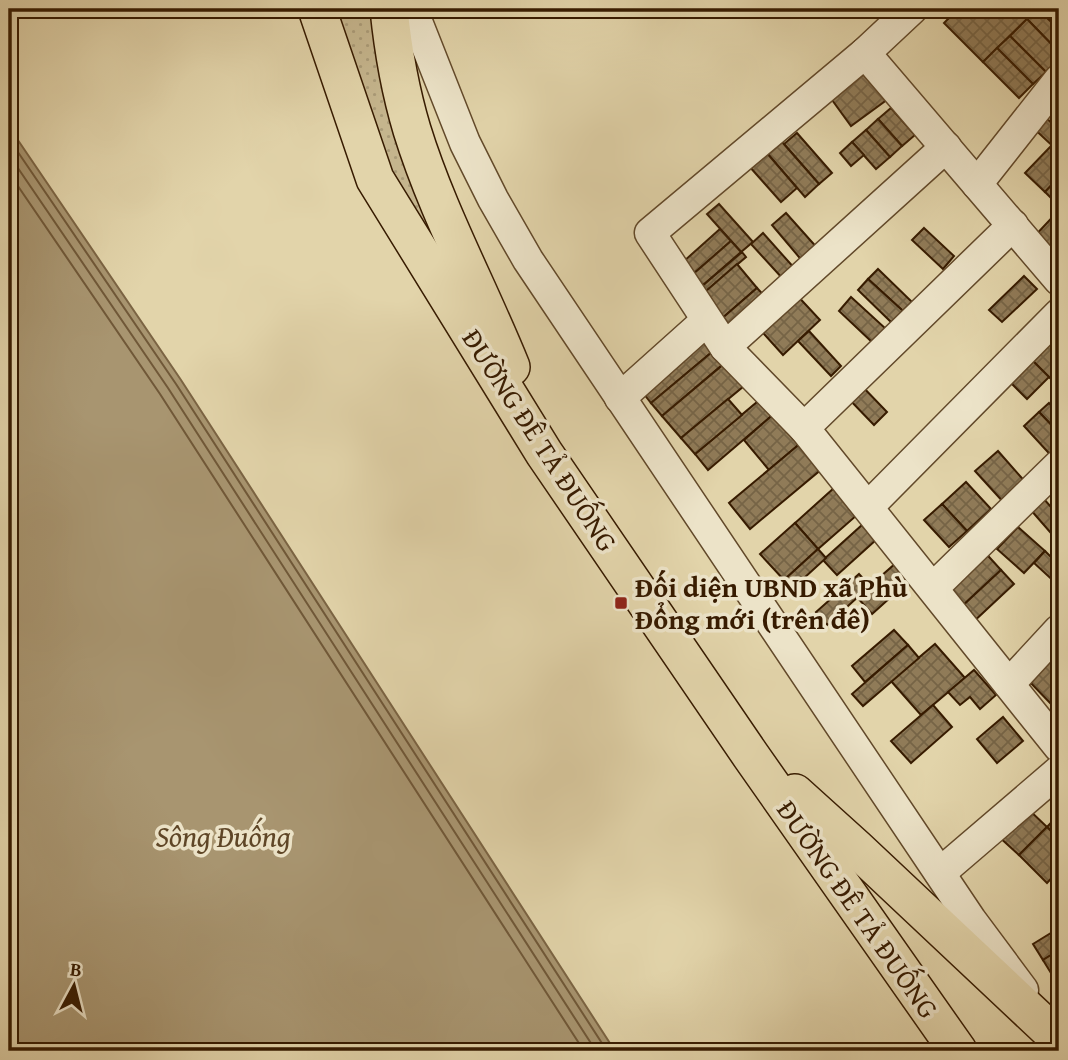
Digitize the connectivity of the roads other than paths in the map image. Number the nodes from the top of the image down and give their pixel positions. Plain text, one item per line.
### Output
1 (317, 9) edge
2 (389, 9) edge
3 (412, 9) edge
4 (912, 9) edge
5 (865, 53) junction
6 (1059, 80) edge
7 (946, 147) junction
8 (977, 184) junction
9 (1013, 225) junction
10 (1059, 280) edge
11 (1059, 314) edge
12 (706, 321) junction
13 (726, 347) junction
14 (620, 398) junction
15 (804, 428) junction
16 (544, 453) junction
17 (1059, 465) edge
18 (868, 507) junction
19 (933, 588) junction
20 (1059, 630) edge
21 (1009, 684) junction
22 (1059, 747) edge
23 (751, 756) junction
24 (1059, 771) edge
25 (940, 873) junction
26 (1059, 1039) edge
27 (958, 1051) edge

1 - 16 main road, ĐƯỜNG ĐÊ TẢ ĐUỐNG
2 - 16 main road
3 - 14 street
4 - 5 street
5 - 7 street
5 - 12 street
6 - 8 street
7 - 8 street
7 - 13 street
8 - 9 street
9 - 10 street
9 - 15 street
11 - 18 street
12 - 13 street
12 - 14 street
13 - 15 street
14 - 25 street
15 - 18 street
16 - 23 main road, ĐƯỜNG ĐÊ TẢ ĐUỐNG
17 - 19 street
18 - 19 street
19 - 21 street
20 - 21 street
21 - 22 street
23 - 26 main road
23 - 27 main road, ĐƯỜNG ĐÊ TẢ ĐUỐNG
24 - 25 street
25 - 26 street

